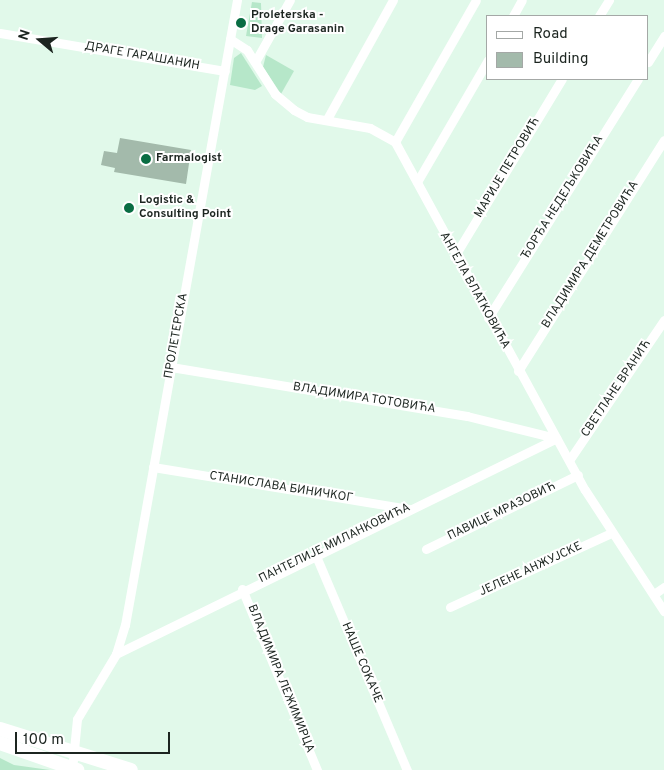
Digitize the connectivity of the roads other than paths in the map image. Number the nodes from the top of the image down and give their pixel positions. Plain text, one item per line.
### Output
1 (236, 0) edge
2 (290, 0) edge
3 (394, 0) edge
4 (476, 0) edge
5 (522, 0) edge
6 (609, 0) edge
7 (514, 15) edge
8 (601, 15) edge
9 (0, 33) edge
10 (664, 36) edge
11 (230, 39) junction
12 (649, 60) edge
13 (256, 62) junction
14 (487, 62) edge
15 (224, 71) junction
16 (561, 80) edge
17 (637, 80) edge
18 (327, 119) junction
19 (664, 140) edge
20 (395, 142) junction
21 (417, 182) junction
22 (454, 257) junction
23 (488, 318) junction
24 (664, 320) edge
25 (171, 367) junction
26 (518, 371) junction
27 (556, 438) junction
28 (570, 459) junction
29 (153, 467) junction
30 (578, 475) junction
31 (410, 509) junction
32 (611, 533) junction
33 (426, 549) dead end
34 (316, 556) junction
35 (664, 586) edge
36 (242, 589) junction
37 (654, 594) junction
38 (450, 607) dead end
39 (664, 611) edge
40 (116, 654) junction
41 (0, 729) edge
42 (0, 743) edge
43 (76, 753) junction
44 (73, 770) edge
45 (131, 770) edge
46 (317, 770) edge
47 (407, 770) edge

1 - 11 street, ПРОЛЕТЕРСКА
2 - 13 street
3 - 18 street
4 - 20 street
5 - 7 street
6 - 8 street
9 - 15 street, ДРАГЕ ГАРАШАНИН
10 - 12 street
11 - 13 street
11 - 15 street, ПРОЛЕТЕРСКА
13 - 18 street
14 - 21 street
15 - 25 street, ПРОЛЕТЕРСКА
16 - 22 street, МАРИЈЕ ПЕТРОВИЋ
17 - 23 street, ЂОРЂА НЕДЕЉКОВИЋА
18 - 20 street
19 - 26 street, ВЛАДИМИРА ДЕМЕТРОВИЋА
20 - 21 street, АНГЕЛА ВЛАТКОВИЋА
21 - 22 street, АНГЕЛА ВЛАТКОВИЋА
22 - 23 street, АНГЕЛА ВЛАТКОВИЋА
23 - 26 street, АНГЕЛА ВЛАТКОВИЋА
24 - 28 street, СВЕТЛАНЕ ВРАНИЋ
25 - 27 street, ВЛАДИМИРА ТОТОВИЋА
25 - 29 street, ПРОЛЕТЕРСКА
26 - 27 street, АНГЕЛА ВЛАТКОВИЋА
27 - 28 street, АНГЕЛА ВЛАТКОВИЋА
27 - 31 street, ПАНТЕЛИЈЕ МИЛАНКОВИЋА
28 - 30 street, АНГЕЛА ВЛАТКОВИЋА
29 - 31 street, СТАНИСЛАВА БИНИЧКОГ
29 - 40 street, ПРОЛЕТЕРСКА
30 - 32 street, АНГЕЛА ВЛАТКОВИЋА
30 - 33 street, ПАВИЦЕ МРАЗОВИЋ
31 - 34 street, ПАНТЕЛИЈЕ МИЛАНКОВИЋА
32 - 37 street, АНГЕЛА ВЛАТКОВИЋА
32 - 38 street, ЈЕЛЕНЕ АНЖУЈСКЕ
34 - 36 street, ПАНТЕЛИЈЕ МИЛАНКОВИЋА
34 - 47 street, НАШЕ СОКАЧЕ
35 - 37 street
36 - 40 street, ПАНТЕЛИЈЕ МИЛАНКОВИЋА
36 - 46 street, ВЛАДИМИРА ЛЕЖИМИРЦА
37 - 39 street, АНГЕЛА ВЛАТКОВИЋА
40 - 43 street, ПРОЛЕТЕРСКА
41 - 43 main road
42 - 44 main road
43 - 44 street, ПРОЛЕТЕРСКА
43 - 45 main road

